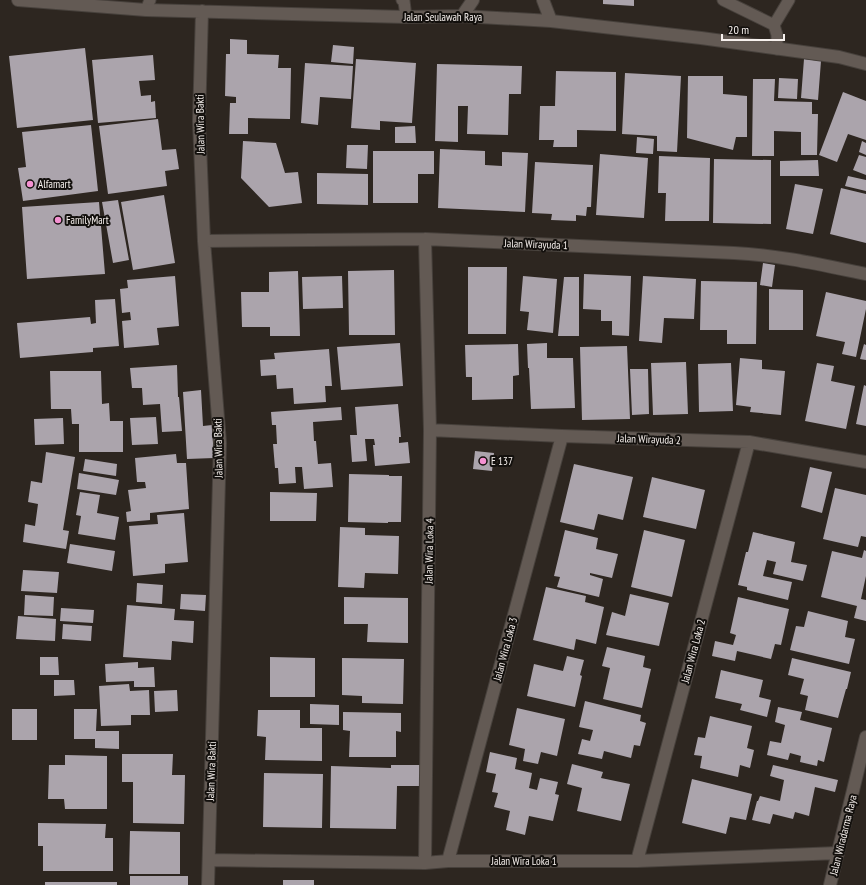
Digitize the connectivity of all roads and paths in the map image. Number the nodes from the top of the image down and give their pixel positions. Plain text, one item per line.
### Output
1 (18, 0) edge
2 (402, 0) edge
3 (473, 0) edge
4 (543, 0) edge
5 (723, 0) edge
6 (789, 0) edge
7 (148, 5) edge
8 (202, 11) junction
9 (462, 16) junction
10 (406, 18) junction
11 (551, 21) junction
12 (774, 25) junction
13 (777, 49) junction
14 (866, 64) edge
15 (426, 239) junction
16 (204, 241) junction
17 (866, 274) edge
18 (430, 430) junction
19 (562, 436) junction
20 (749, 442) junction
21 (866, 462) edge
22 (866, 737) edge
23 (838, 853) junction
24 (209, 860) junction
25 (448, 861) junction
26 (637, 861) junction
27 (425, 863) junction
28 (208, 885) edge
29 (830, 885) edge

1 - 7 street, Jalan Seulawah Raya
2 - 10 lane
3 - 9 street
4 - 11 street
5 - 12 lane
6 - 12 lane
7 - 8 street, Jalan Seulawah Raya
8 - 10 street, Jalan Seulawah Raya
8 - 16 street, Jalan Wira Bakti
9 - 10 street, Jalan Seulawah Raya
9 - 11 street, Jalan Seulawah Raya
11 - 13 street, Jalan Seulawah Raya
12 - 13 lane
13 - 14 street, Jalan Seulawah Raya
15 - 16 street, Jalan Wirayuda 1
15 - 17 street, Jalan Wirayuda 1
15 - 18 street, Jalan Wira Loka 4
16 - 24 street, Jalan Wira Bakti
18 - 19 street, Jalan Wirayuda 2
18 - 27 street, Jalan Wira Loka 4
19 - 20 street, Jalan Wirayuda 2
19 - 25 street, Jalan Wira Loka 3
20 - 21 street, Jalan Wirayuda 2
20 - 26 street, Jalan Wira Loka 2
22 - 23 street, Jalan Wiradarma Raya
23 - 26 street, Jalan Wira Loka 1
23 - 29 street, Jalan Wiradarma Raya
24 - 27 street, Jalan Wira Loka 1
24 - 28 street, Jalan Wira Bakti
25 - 26 street, Jalan Wira Loka 1
25 - 27 street, Jalan Wira Loka 1

